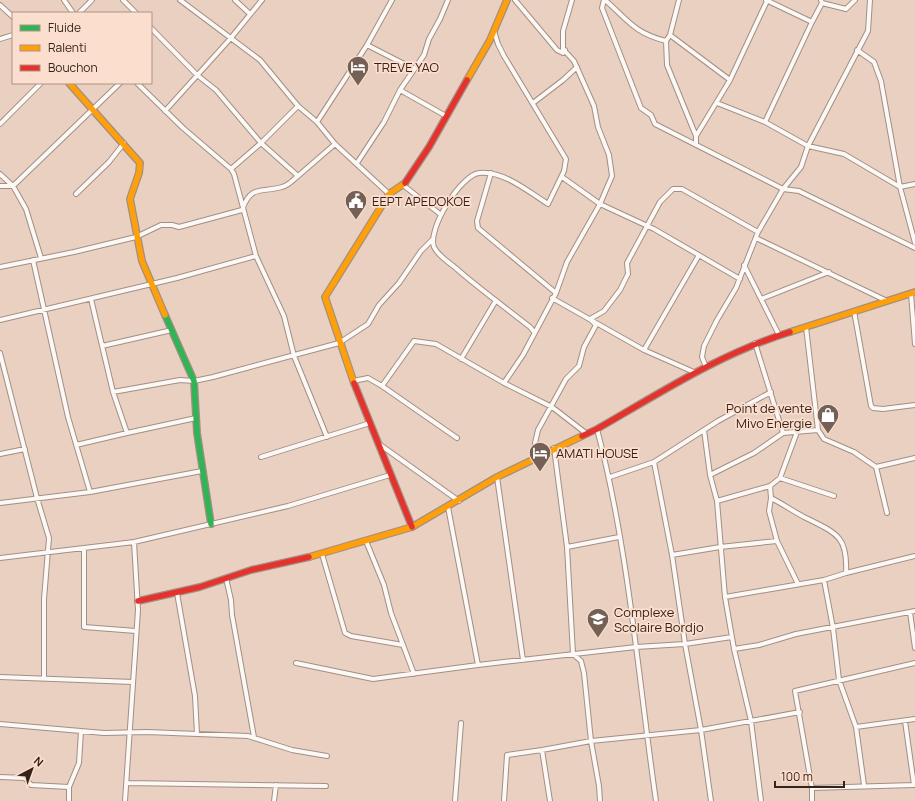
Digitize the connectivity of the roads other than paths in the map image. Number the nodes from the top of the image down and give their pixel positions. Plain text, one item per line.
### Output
1 (64, 0) edge
2 (92, 0) edge
3 (123, 0) edge
4 (180, 0) edge
5 (235, 0) edge
6 (262, 0) edge
7 (392, 0) edge
8 (448, 0) edge
9 (507, 0) edge
10 (515, 0) edge
11 (572, 0) edge
12 (604, 0) edge
13 (679, 0) edge
14 (855, 0) edge
15 (870, 0) edge
16 (186, 1) edge
17 (766, 1) edge
18 (822, 2) edge
19 (0, 5) edge
20 (72, 12) edge
21 (80, 12) edge
22 (135, 12) edge
23 (250, 14) junction
24 (12, 16) edge
25 (812, 22) junction
26 (152, 29) edge
27 (494, 31) junction
28 (12, 35) edge
29 (670, 35) junction
30 (0, 39) edge
31 (230, 39) junction
32 (666, 41) junction
33 (367, 45) junction
34 (563, 49) junction
35 (857, 50) junction
36 (577, 67) junction
37 (414, 69) junction
38 (197, 75) junction
39 (730, 80) junction
40 (40, 84) edge
41 (70, 84) edge
42 (119, 84) edge
43 (138, 84) edge
44 (400, 90) junction
45 (533, 103) junction
46 (717, 103) junction
47 (298, 106) junction
48 (93, 109) junction
49 (165, 111) junction
50 (446, 116) junction
51 (317, 122) junction
52 (765, 122) junction
53 (0, 124) edge
54 (696, 136) junction
55 (124, 143) junction
56 (261, 143) junction
57 (335, 144) junction
58 (696, 144) junction
59 (808, 146) junction
60 (357, 163) junction
61 (231, 169) junction
62 (491, 173) junction
63 (0, 174) edge
64 (298, 176) junction
65 (562, 177) junction
66 (915, 184) edge
67 (0, 186) edge
68 (13, 186) junction
69 (403, 186) junction
70 (900, 187) junction
71 (783, 189) junction
72 (76, 194) dead end
73 (389, 194) junction
74 (600, 204) junction
75 (242, 210) junction
76 (440, 214) junction
77 (647, 225) junction
78 (758, 232) junction
79 (136, 237) junction
80 (756, 238) junction
81 (433, 239) junction
82 (915, 243) edge
83 (915, 248) edge
84 (699, 255) junction
85 (256, 256) junction
86 (41, 258) junction
87 (33, 260) junction
88 (744, 265) junction
89 (0, 267) edge
90 (829, 272) junction
91 (740, 279) junction
92 (151, 283) junction
93 (556, 293) junction
94 (913, 293) edge
95 (552, 298) junction
96 (761, 298) junction
97 (91, 299) junction
98 (495, 302) junction
99 (888, 302) junction
100 (44, 311) junction
101 (854, 311) junction
102 (590, 319) junction
103 (0, 320) edge
104 (806, 326) junction
105 (172, 330) junction
106 (534, 332) junction
107 (779, 335) junction
108 (339, 343) junction
109 (755, 343) junction
110 (915, 344) edge
111 (102, 346) junction
112 (644, 350) junction
113 (0, 353) edge
114 (294, 356) junction
115 (461, 359) junction
116 (706, 367) junction
117 (696, 373) junction
118 (194, 381) junction
119 (354, 381) junction
120 (504, 383) junction
121 (382, 386) junction
122 (113, 392) junction
123 (771, 392) junction
124 (915, 405) edge
125 (552, 407) junction
126 (196, 418) junction
127 (370, 423) junction
128 (597, 429) junction
129 (704, 430) junction
130 (818, 430) junction
131 (797, 432) junction
132 (783, 433) junction
133 (127, 434) junction
134 (587, 434) junction
135 (327, 437) junction
136 (457, 438) dead end
137 (378, 444) junction
138 (76, 445) junction
139 (554, 448) junction
140 (25, 449) junction
141 (0, 454) edge
142 (261, 457) dead end
143 (534, 458) junction
144 (915, 458) edge
145 (654, 462) junction
146 (876, 467) junction
147 (202, 471) junction
148 (390, 475) junction
149 (710, 475) junction
150 (497, 477) junction
151 (610, 477) junction
152 (780, 478) junction
153 (770, 486) junction
154 (90, 492) junction
155 (834, 496) dead end
156 (37, 498) junction
157 (771, 498) junction
158 (459, 501) junction
159 (717, 501) junction
160 (0, 503) edge
161 (448, 507) junction
162 (887, 513) dead end
163 (211, 524) junction
164 (412, 527) junction
165 (619, 537) junction
166 (366, 541) junction
167 (777, 541) junction
168 (134, 542) junction
169 (567, 547) junction
170 (720, 547) junction
171 (84, 548) junction
172 (49, 553) junction
173 (322, 554) junction
174 (672, 555) junction
175 (915, 556) edge
176 (0, 558) edge
177 (846, 572) junction
178 (226, 578) junction
179 (824, 580) junction
180 (798, 584) junction
181 (177, 593) junction
182 (725, 597) junction
183 (138, 602) junction
184 (915, 611) edge
185 (910, 612) junction
186 (832, 628) junction
187 (136, 631) junction
188 (732, 637) junction
189 (684, 644) junction
190 (403, 645) junction
191 (636, 647) junction
192 (915, 648) edge
193 (734, 649) junction
194 (573, 654) junction
195 (523, 660) junction
196 (296, 663) dead end
197 (915, 663) edge
198 (478, 665) junction
199 (414, 674) junction
200 (0, 677) edge
201 (44, 678) junction
202 (839, 680) junction
203 (133, 682) junction
204 (800, 712) junction
205 (915, 719) edge
206 (751, 721) junction
207 (905, 721) junction
208 (461, 723) dead end
209 (0, 724) edge
210 (856, 727) junction
211 (701, 730) junction
212 (80, 731) junction
213 (130, 733) junction
214 (197, 734) junction
215 (646, 735) junction
216 (254, 737) junction
217 (591, 741) junction
218 (542, 750) junction
219 (327, 756) dead end
220 (0, 777) edge
221 (127, 783) junction
222 (276, 785) junction
223 (864, 785) junction
224 (326, 786) dead end
225 (69, 787) junction
226 (812, 788) junction
227 (69, 801) edge
228 (125, 801) edge
229 (274, 801) edge
230 (455, 801) edge
231 (504, 801) edge
232 (550, 801) edge
233 (600, 801) edge
234 (656, 801) edge
235 (711, 801) edge
236 (761, 801) edge
237 (812, 801) edge

1 - 20 street
2 - 21 street
3 - 22 street
4 - 16 street
5 - 23 street
6 - 23 street
7 - 33 street
8 - 37 street
9 - 27 street
10 - 34 street
11 - 34 street
12 - 32 street
12 - 58 street
13 - 29 street
14 - 18 street
15 - 35 street
16 - 31 street
17 - 25 street
17 - 39 street
18 - 25 street
19 - 24 street
23 - 31 street
25 - 52 street
26 - 38 street
27 - 45 street
27 - 50 street
28 - 30 street
29 - 32 street
29 - 39 street
31 - 38 street
31 - 47 street
32 - 54 street
33 - 37 street
33 - 51 street
34 - 36 street
35 - 59 street
35 - 70 street
36 - 45 street
36 - 74 street
37 - 44 street
38 - 49 street
38 - 56 street
39 - 46 street
40 - 53 street
41 - 48 street
42 - 48 street
43 - 49 street
44 - 50 street
44 - 60 street
45 - 65 street
46 - 52 street
46 - 54 street
47 - 51 street
47 - 56 street
48 - 55 street
48 - 68 street
49 - 61 street
50 - 69 street
51 - 57 street
52 - 59 street
54 - 58 street
55 - 72 street
55 - 79 street
56 - 61 street
56 - 64 street
57 - 60 street
57 - 64 street
58 - 71 street
59 - 70 street
59 - 71 street
60 - 73 street
61 - 75 street
62 - 65 street
62 - 76 street
62 - 93 street
63 - 68 street
64 - 75 street
65 - 74 street
66 - 70 street
67 - 68 street
68 - 86 street
69 - 73 street
69 - 76 street
70 - 82 street
71 - 78 street
71 - 83 street
73 - 108 street
74 - 77 street
74 - 93 street
75 - 79 street
75 - 85 street
76 - 81 street
77 - 78 street
77 - 84 street
77 - 102 street
78 - 80 street
79 - 86 street
79 - 92 street
80 - 88 street
80 - 90 street
81 - 98 street
81 - 108 street
84 - 91 street
84 - 112 street
85 - 92 street
85 - 114 street
86 - 87 street
87 - 89 street
87 - 100 street
88 - 91 street
88 - 96 street
90 - 96 street
90 - 99 street
91 - 116 street
92 - 97 street
92 - 105 street
93 - 95 street
94 - 99 street
94 - 110 street
95 - 102 street
95 - 106 street
96 - 107 street
97 - 100 street
97 - 111 street
98 - 106 street
98 - 115 street
99 - 101 street
100 - 103 street
100 - 138 street
101 - 104 street
101 - 124 street
102 - 112 street
102 - 125 street
104 - 107 street
104 - 130 street
105 - 111 street
105 - 118 street
106 - 120 street
107 - 109 street
108 - 114 street
108 - 119 street
109 - 116 street
109 - 123 street
111 - 122 street
112 - 117 street
113 - 140 street
114 - 118 street
114 - 135 street
115 - 120 street
115 - 121 street
116 - 117 street
117 - 128 street
118 - 122 street
118 - 126 street
119 - 121 street
119 - 127 street
120 - 125 street
121 - 136 street
122 - 133 street
123 - 129 street
123 - 132 street
125 - 134 street
125 - 143 street
126 - 133 street
126 - 147 street
127 - 135 street
127 - 137 street
128 - 134 street
128 - 151 street
129 - 145 street
129 - 149 street
130 - 131 street
130 - 146 street
131 - 132 street
131 - 152 street
132 - 149 street
133 - 138 street
134 - 139 street
135 - 142 street
137 - 148 street
137 - 158 street
138 - 154 street
139 - 143 street
139 - 169 street
140 - 141 street
140 - 156 street
143 - 150 street
144 - 146 street
145 - 151 street
145 - 174 street
146 - 162 street
147 - 154 street
147 - 163 street
148 - 163 street
148 - 164 street
149 - 159 street
150 - 158 street
150 - 195 street
151 - 165 street
152 - 153 street
152 - 155 street
153 - 157 street
153 - 159 street
154 - 156 street
156 - 160 street
156 - 172 street
157 - 167 street
157 - 177 street
158 - 161 street
159 - 170 street
161 - 164 street
161 - 198 street
163 - 168 street
164 - 166 street
165 - 169 street
165 - 191 street
166 - 173 street
166 - 190 street
167 - 170 street
167 - 180 street
168 - 171 street
168 - 183 street
169 - 194 street
170 - 174 street
170 - 182 street
171 - 172 street
171 - 187 street
172 - 176 street
172 - 201 street
173 - 178 street
173 - 190 street
174 - 189 street
175 - 177 street
177 - 179 street
178 - 181 street
178 - 216 street
179 - 180 street
179 - 186 street
180 - 182 street
181 - 183 street
181 - 214 street
182 - 188 street
183 - 187 street
184 - 185 street
185 - 186 street
185 - 192 street
186 - 193 street
186 - 202 street
187 - 203 street
188 - 189 street
188 - 193 street
189 - 191 street
189 - 211 street
190 - 199 street
191 - 194 street
191 - 215 street
193 - 206 street
194 - 195 street
194 - 217 street
195 - 198 street
196 - 199 street
197 - 202 street
198 - 199 street
200 - 201 street
201 - 203 street
202 - 204 street
202 - 210 street
203 - 213 street
204 - 206 street
204 - 226 street
205 - 207 street
206 - 211 street
206 - 236 street
207 - 210 street
207 - 223 street
208 - 230 street
209 - 212 street
210 - 223 street
211 - 215 street
211 - 235 street
212 - 213 street
212 - 225 street
213 - 214 street
213 - 221 street
214 - 216 street
215 - 217 street
215 - 234 street
216 - 219 street
217 - 218 street
217 - 233 street
218 - 231 street
218 - 232 street
220 - 225 street
221 - 222 street
221 - 228 street
222 - 224 street
222 - 229 street
223 - 226 street
225 - 227 street
226 - 237 street

